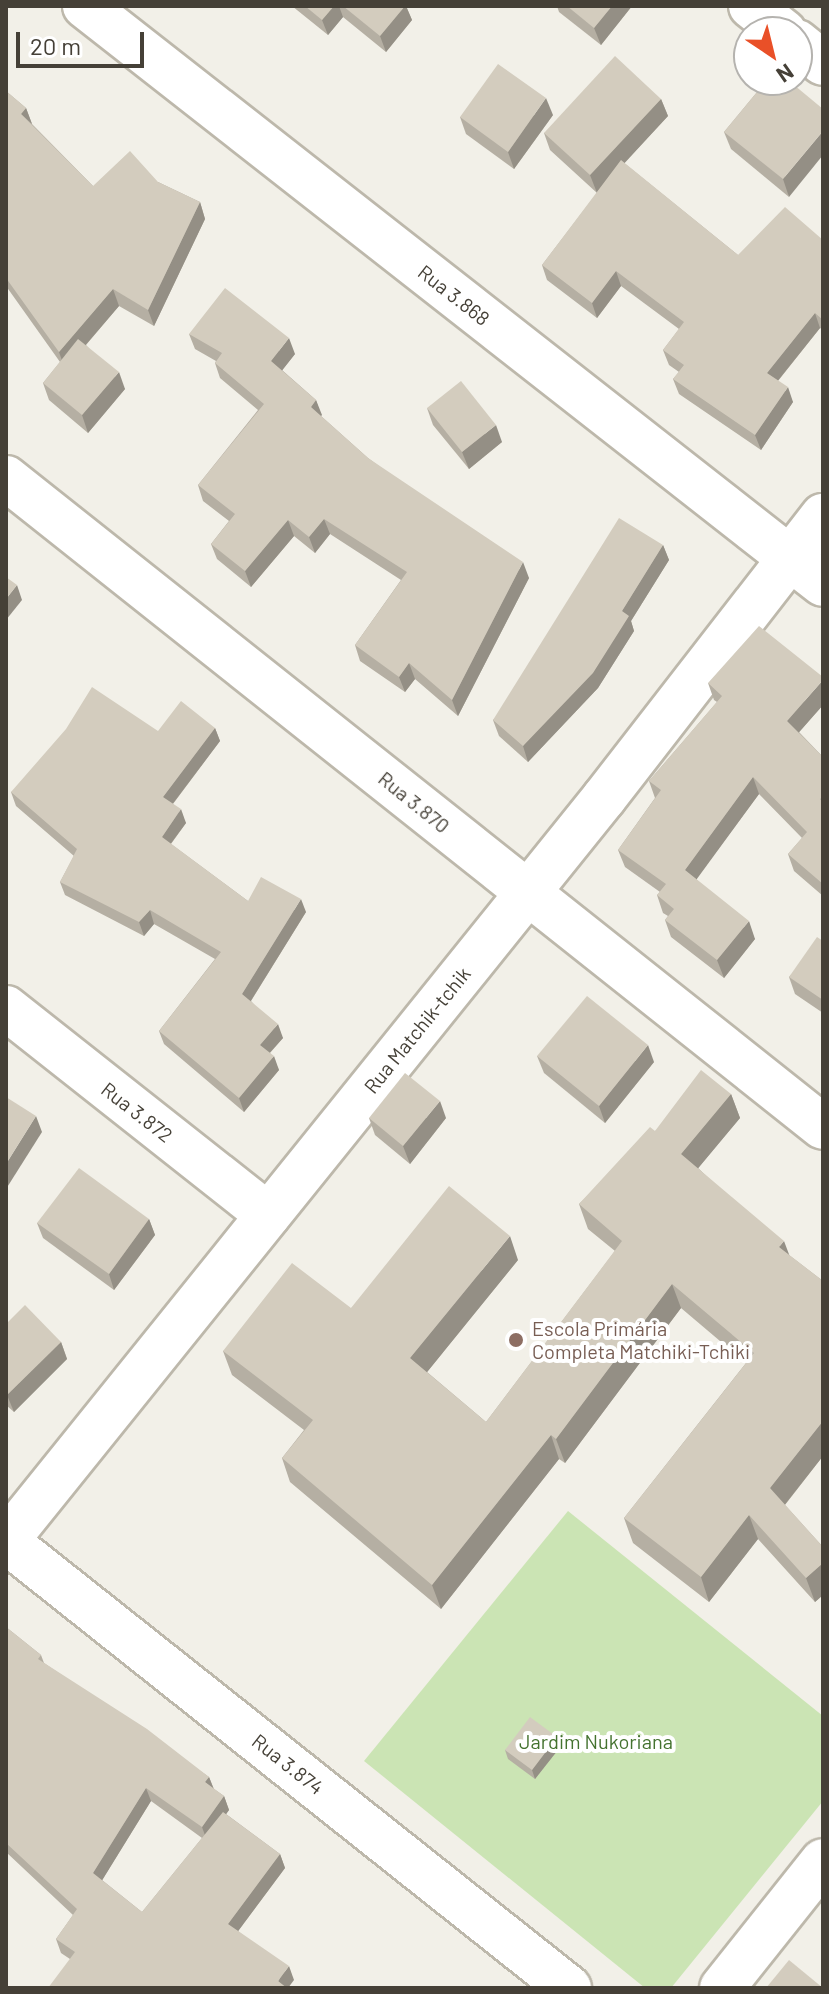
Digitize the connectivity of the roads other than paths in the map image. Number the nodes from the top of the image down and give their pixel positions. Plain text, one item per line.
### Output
1 (85, 6) edge
2 (6, 478) edge
3 (823, 516) edge
4 (789, 557) junction
5 (823, 584) edge
6 (528, 893) junction
7 (6, 1008) edge
8 (823, 1127) edge
9 (268, 1215) junction
10 (6, 1541) edge
11 (823, 1861) edge
12 (569, 1988) edge
13 (722, 1988) edge

1 - 4 street, Rua 3.868
2 - 6 street, Rua 3.870
3 - 4 street, Rua Matchik-tchik
4 - 5 street, Rua 3.868
4 - 6 street, Rua Matchik-tchik
6 - 8 street, Rua 3.870
6 - 9 street, Rua Matchik-tchik
7 - 9 street, Rua 3.872
9 - 10 street, Rua Matchik-tchik
10 - 12 street, Rua 3.874
11 - 13 street

